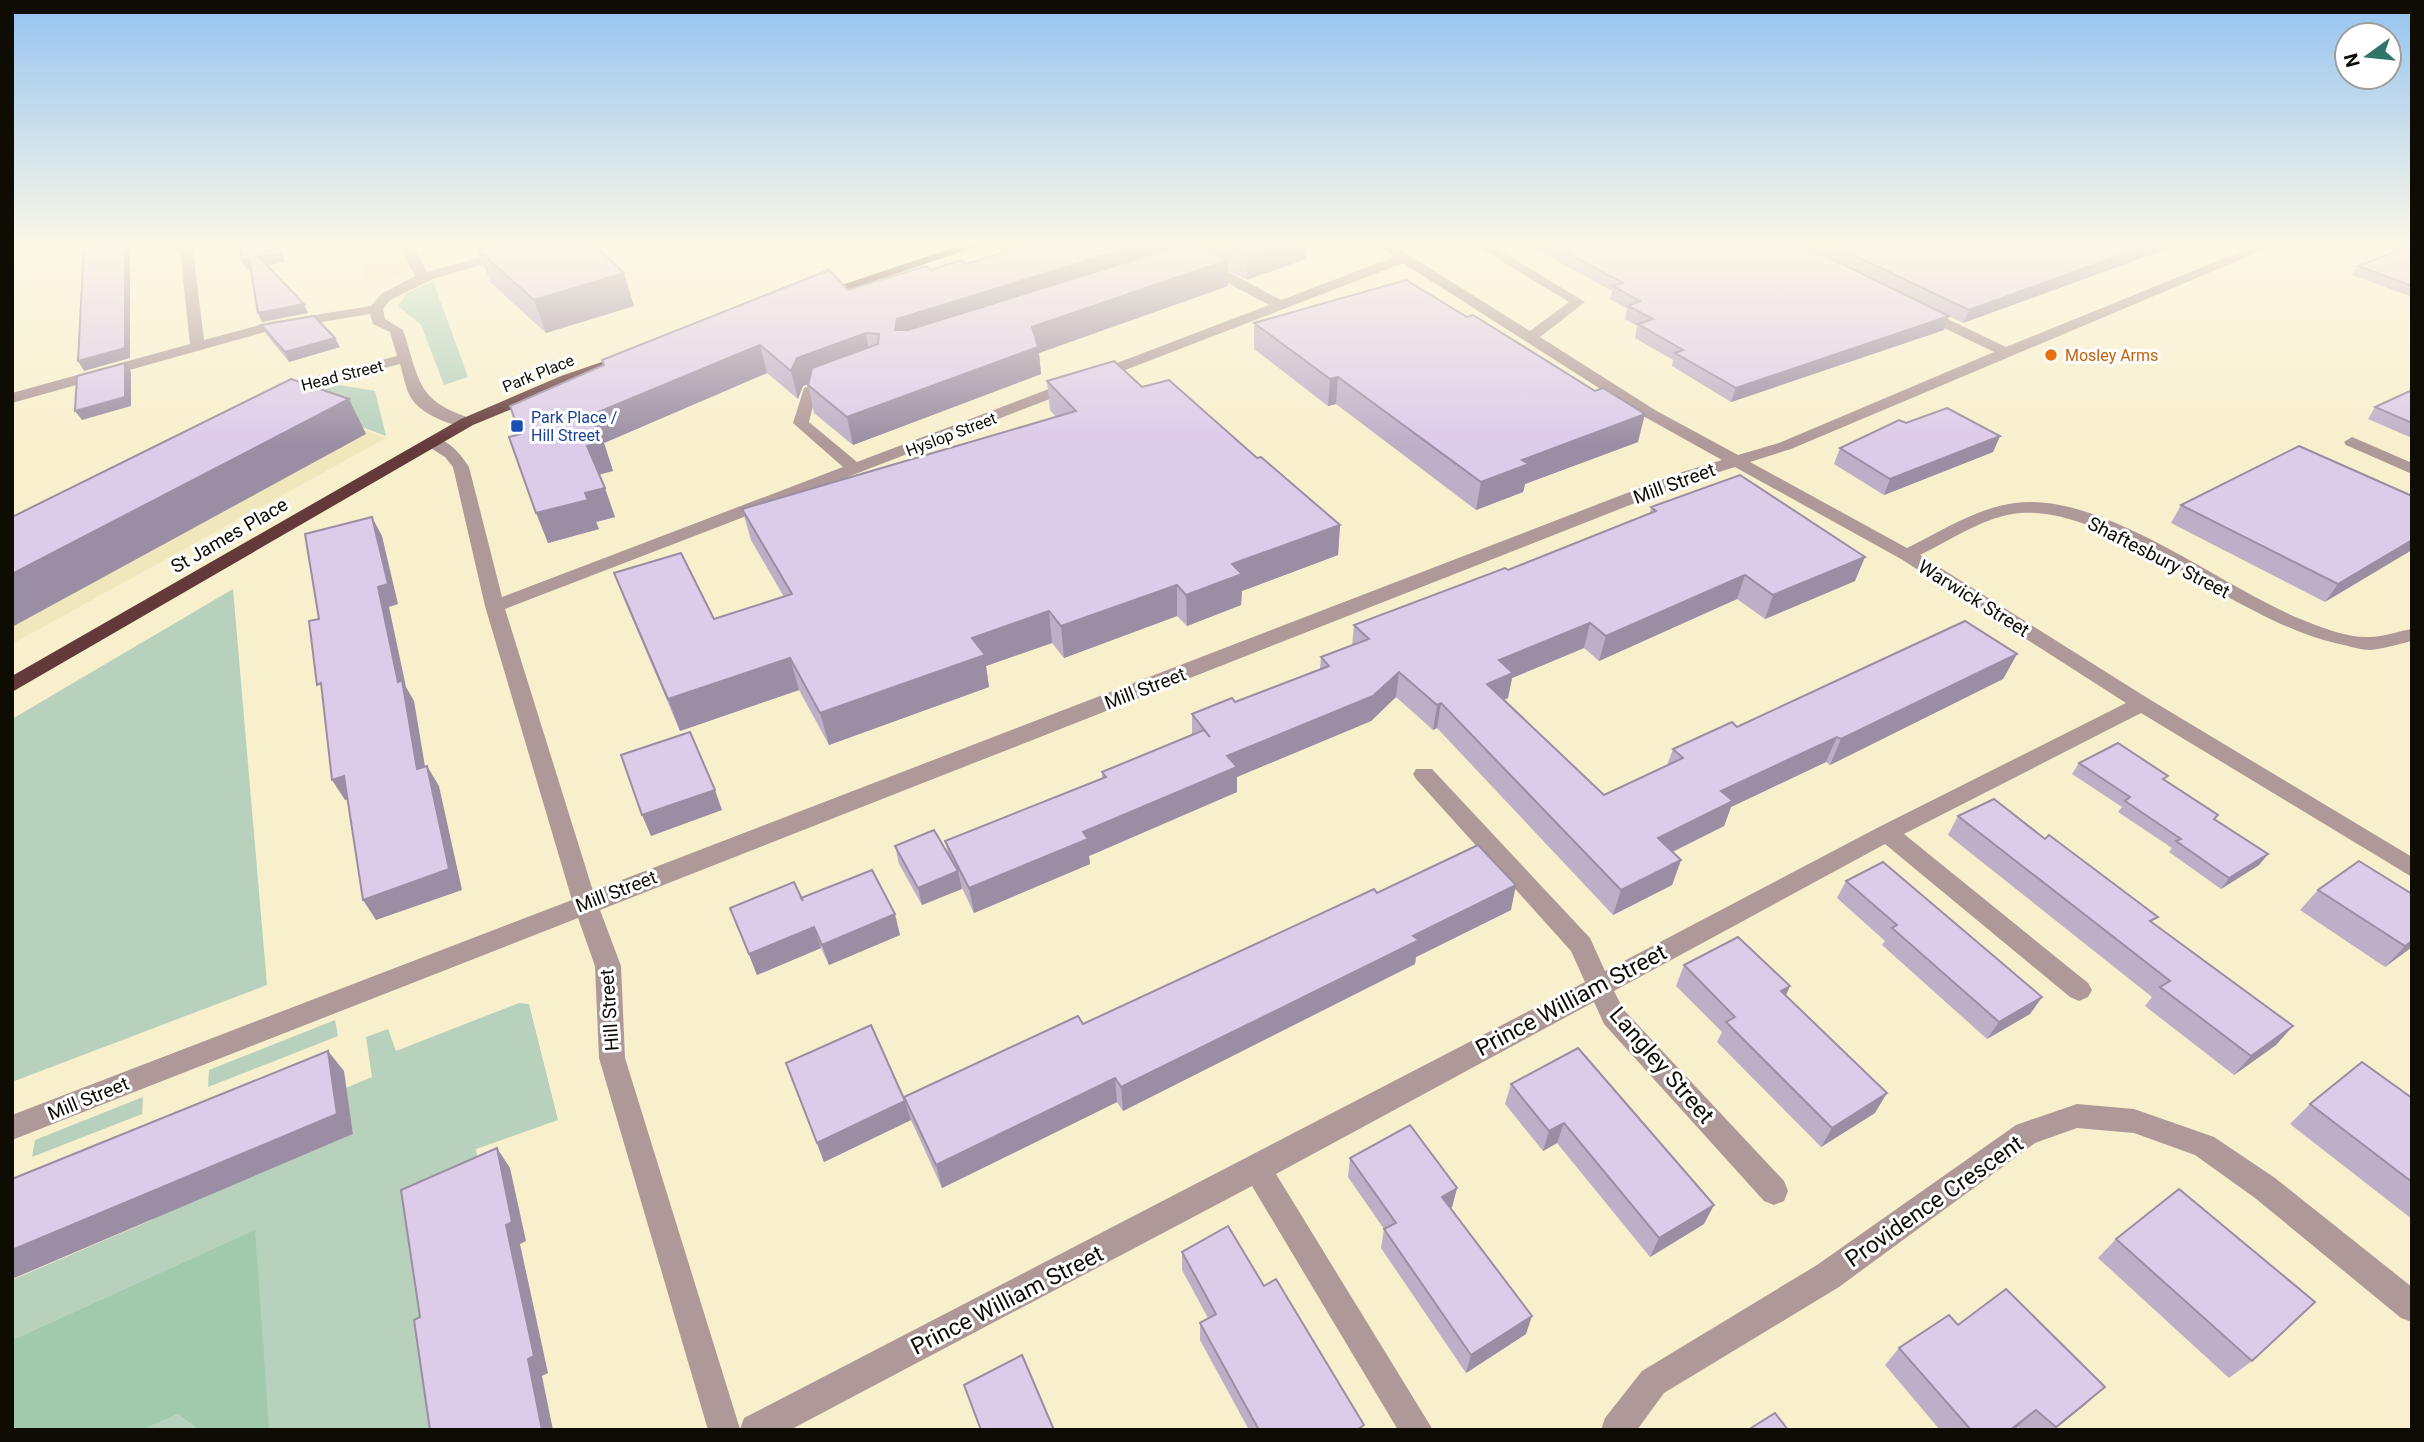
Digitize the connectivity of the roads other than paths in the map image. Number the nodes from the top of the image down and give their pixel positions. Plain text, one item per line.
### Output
1 (193, 309) edge
2 (374, 309) edge
3 (376, 309) edge
4 (1277, 309) edge
5 (1487, 309) edge
6 (1568, 309) edge
7 (1917, 309) edge
8 (2111, 309) edge
9 (1531, 337) junction
10 (198, 346) junction
11 (2006, 352) junction
12 (637, 354) edge
13 (407, 358) junction
14 (855, 375) edge
15 (263, 396) edge
16 (12, 398) edge
17 (467, 422) junction
18 (432, 442) junction
19 (2352, 442) dead end
20 (1734, 462) junction
21 (2412, 468) edge
22 (856, 470) junction
23 (1907, 555) junction
24 (495, 606) junction
25 (2412, 635) edge
26 (12, 685) edge
27 (2141, 704) junction
28 (1424, 774) dead end
29 (1886, 833) junction
30 (2412, 868) edge
31 (584, 903) junction
32 (1600, 984) junction
33 (2079, 990) dead end
34 (12, 1128) edge
35 (1257, 1170) junction
36 (1774, 1191) dead end
37 (2412, 1307) edge
38 (724, 1430) edge
39 (756, 1430) edge
40 (1417, 1430) edge
41 (1617, 1430) edge

1 - 10 street
2 - 10 street
3 - 13 street
4 - 22 street, Hyslop Street
5 - 9 street, Warwick Street
6 - 9 street
7 - 11 street
8 - 11 street, Mill Street
9 - 20 street, Warwick Street
10 - 16 street
11 - 20 street, Mill Street
12 - 17 highway, Park Place
13 - 15 street, Head Street
13 - 17 street
14 - 22 street
17 - 18 highway, St James Place
18 - 24 street, Hill Street
18 - 26 highway, St James Place
19 - 21 street
20 - 23 street, Warwick Street
20 - 31 street, Mill Street
22 - 24 street, Hyslop Street
23 - 25 street, Shaftesbury Street
23 - 27 street, Warwick Street
24 - 31 street, Hill Street
27 - 29 street, Prince William Street
27 - 30 street, Warwick Street
28 - 32 street, Langley Street
29 - 32 street, Prince William Street
29 - 33 street
31 - 34 street, Mill Street
31 - 38 street, Hill Street
32 - 35 street, Prince William Street
32 - 36 street, Langley Street
35 - 39 street, Prince William Street
35 - 40 street
37 - 41 street, Providence Crescent

